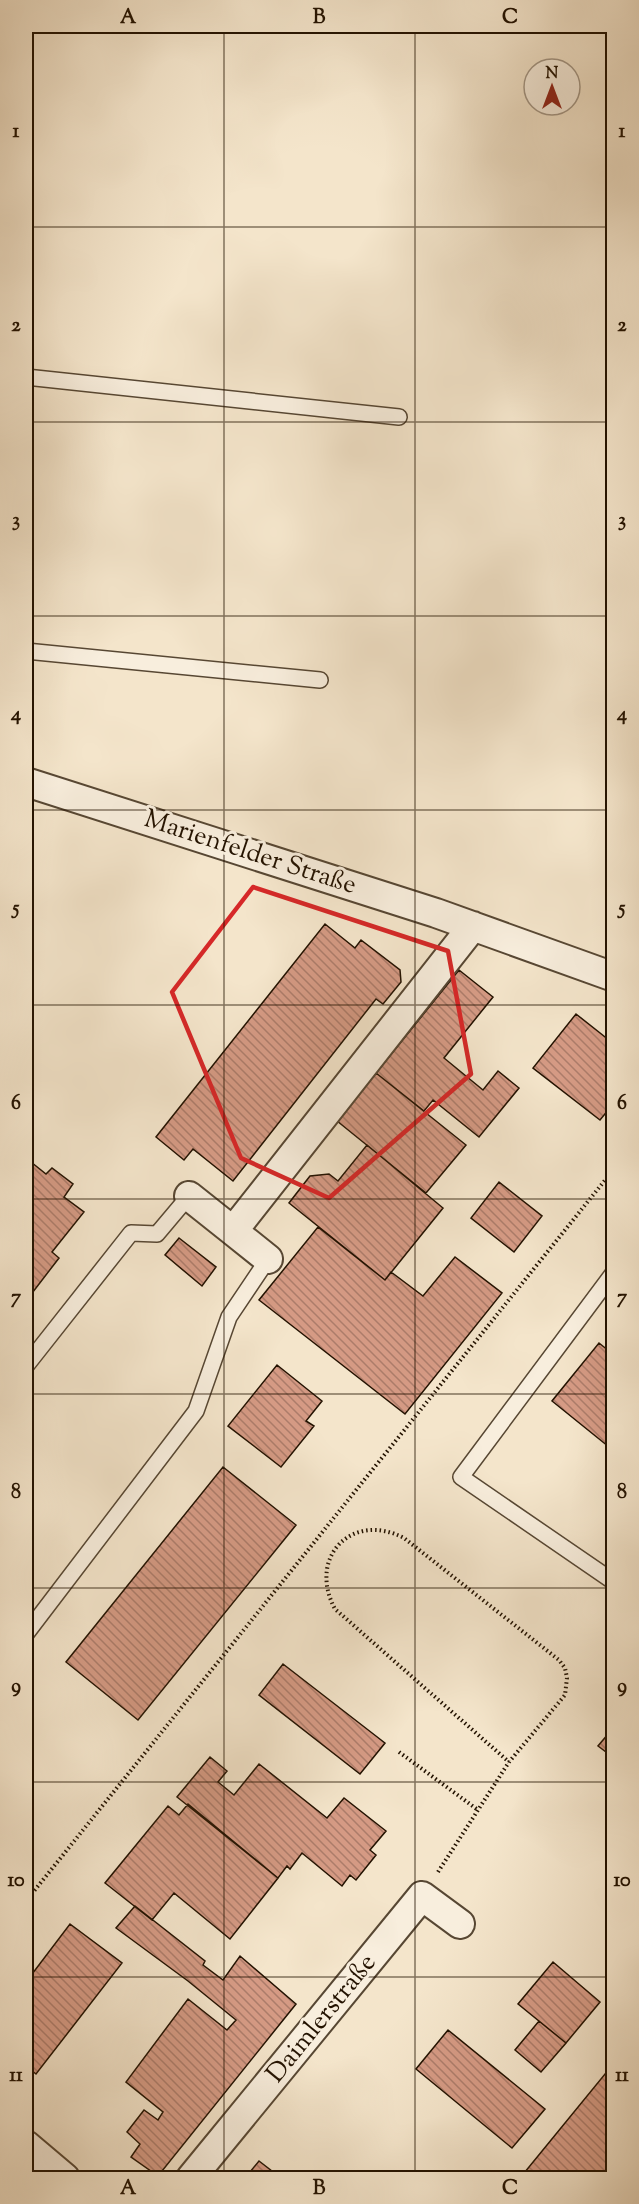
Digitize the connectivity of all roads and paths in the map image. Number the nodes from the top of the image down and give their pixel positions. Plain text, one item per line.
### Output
1 (26, 377) edge
2 (399, 417) dead end
3 (26, 651) edge
4 (320, 680) dead end
5 (26, 782) edge
6 (474, 926) junction
7 (614, 977) edge
8 (614, 1169) edge
9 (189, 1196) joint
10 (233, 1231) junction
11 (268, 1259) joint
12 (614, 1272) edge
13 (26, 1366) edge
14 (614, 1582) edge
15 (26, 1634) edge
16 (399, 1752) dead end
17 (509, 1762) junction
18 (478, 1810) junction
19 (446, 1859) dead end
20 (26, 1901) edge
21 (460, 1924) dead end
22 (28, 2154) edge
23 (65, 2178) edge
24 (191, 2178) edge

1 - 2 lane
3 - 4 lane
5 - 6 street, Marienfelder Straße
6 - 7 street, Marienfelder Straße
6 - 10 street
8 - 20 path
9 - 10 street
9 - 13 lane
10 - 11 street
11 - 15 lane
12 - 14 lane
16 - 18 path
17 - 17 path
17 - 18 path
18 - 19 path
21 - 24 street, Daimlerstraße
22 - 23 street

